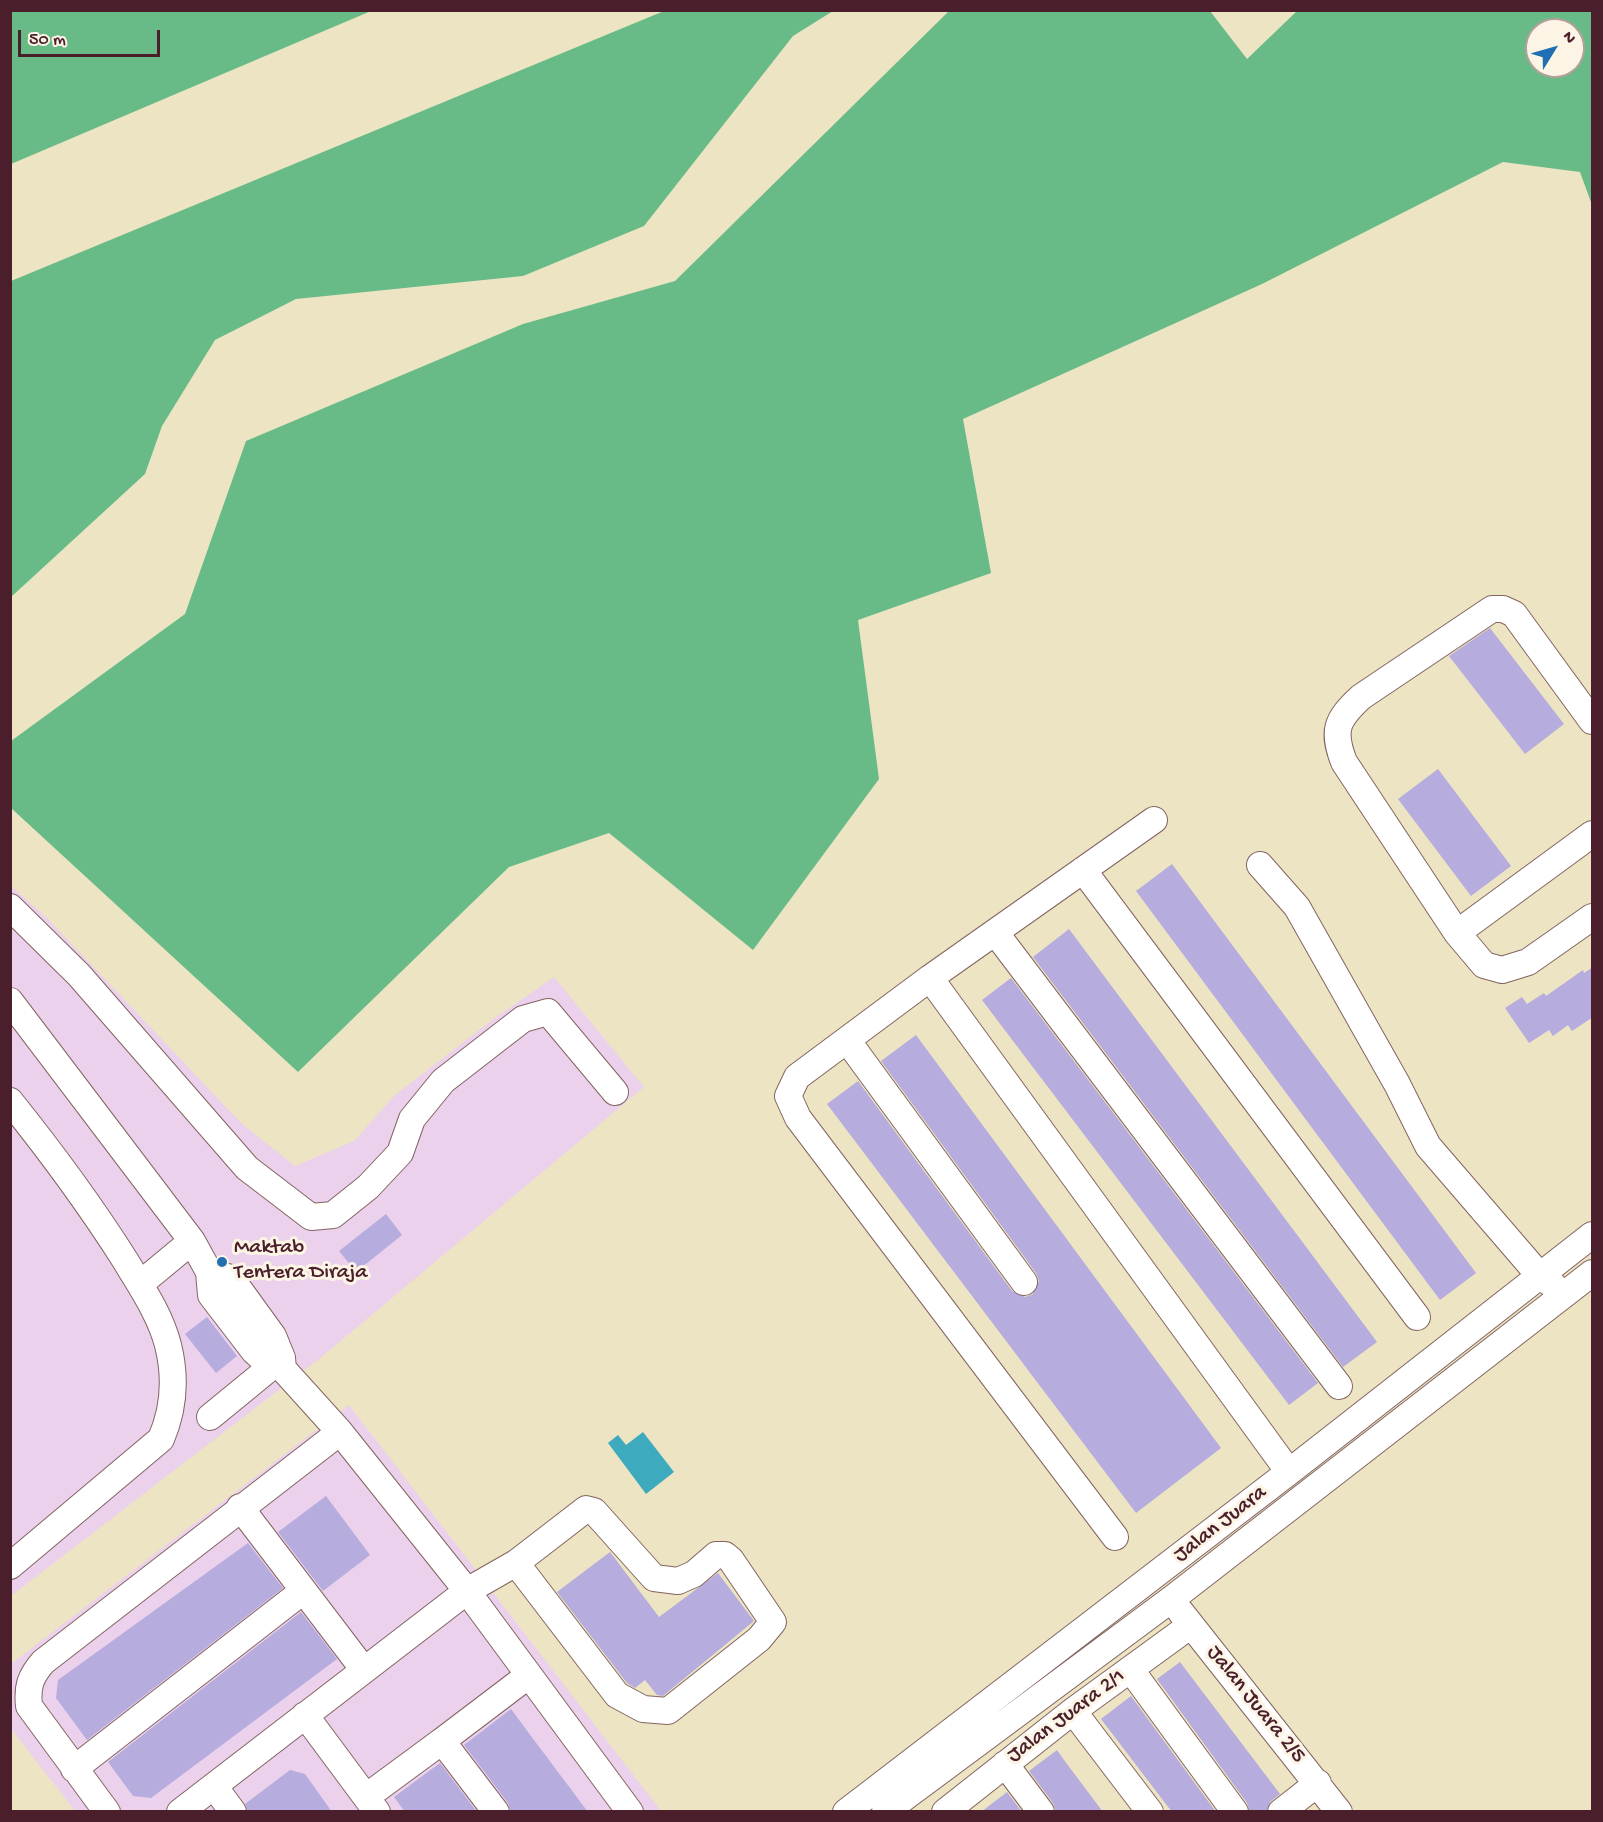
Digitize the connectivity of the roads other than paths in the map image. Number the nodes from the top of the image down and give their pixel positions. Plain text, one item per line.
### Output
1 (1593, 721) edge
2 (1154, 820) dead end
3 (1593, 834) edge
4 (1260, 865) dead end
5 (1083, 870) junction
6 (10, 907) edge
7 (1593, 917) edge
8 (995, 932) junction
9 (1456, 933) junction
10 (930, 978) junction
11 (10, 1001) edge
12 (847, 1040) junction
13 (615, 1092) dead end
14 (10, 1101) edge
15 (1593, 1235) edge
16 (192, 1241) junction
17 (1593, 1273) edge
18 (1540, 1276) junction
19 (1024, 1282) dead end
20 (140, 1284) junction
21 (1565, 1294) junction
22 (1417, 1317) dead end
23 (280, 1364) junction
24 (1339, 1386) dead end
25 (210, 1417) dead end
26 (339, 1432) junction
27 (1289, 1472) junction
28 (240, 1507) junction
29 (1115, 1537) dead end
30 (516, 1563) junction
31 (10, 1566) edge
32 (303, 1591) junction
33 (467, 1591) junction
34 (1173, 1598) junction
35 (1191, 1625) junction
36 (364, 1670) junction
37 (1131, 1670) junction
38 (529, 1675) junction
39 (1073, 1711) junction
40 (305, 1715) junction
41 (442, 1741) junction
42 (1005, 1764) junction
43 (74, 1769) junction
44 (921, 1770) junction
45 (1318, 1783) junction
46 (214, 1786) junction
47 (372, 1804) edge
48 (949, 1810) edge
49 (107, 1812) edge
50 (180, 1812) edge
51 (233, 1812) edge
52 (496, 1812) edge
53 (630, 1812) edge
54 (846, 1812) edge
55 (885, 1812) edge
56 (1041, 1812) edge
57 (1150, 1812) edge
58 (1235, 1812) edge
59 (1281, 1812) edge
60 (1339, 1812) edge

1 - 9 street
2 - 5 street
3 - 9 street
4 - 18 street
5 - 8 street
5 - 22 street
6 - 13 street
7 - 9 street
8 - 10 street
8 - 24 street
10 - 12 street
10 - 27 street
11 - 16 street
12 - 19 street
12 - 29 street
14 - 20 street
15 - 18 street, Jalan Juara
16 - 20 street
16 - 23 street
17 - 21 street, Jalan Juara
18 - 21 street
18 - 27 street, Jalan Juara
20 - 31 street
21 - 34 street, Jalan Juara
23 - 25 street
23 - 26 street
26 - 28 street
26 - 33 street
27 - 44 street, Jalan Juara
28 - 32 street
28 - 43 street
30 - 30 street
30 - 33 street
32 - 36 street
32 - 43 street
33 - 36 street
33 - 38 street
34 - 35 street, Jalan Juara 2/5
34 - 44 street, Jalan Juara
35 - 37 street, Jalan Juara 2/1
35 - 45 street, Jalan Juara 2/5
36 - 40 street
37 - 39 street, Jalan Juara 2/1
37 - 58 street
38 - 41 street
38 - 53 street
39 - 42 street, Jalan Juara 2/1
39 - 57 street
40 - 46 street
40 - 47 street
41 - 47 street
41 - 52 street
42 - 48 street, Jalan Juara 2/1
42 - 56 street
43 - 49 street
44 - 48 street
44 - 54 street, Jalan Juara
44 - 55 street, Jalan Juara
45 - 59 street
45 - 60 street, Jalan Juara 2/5
46 - 50 street
46 - 51 street

